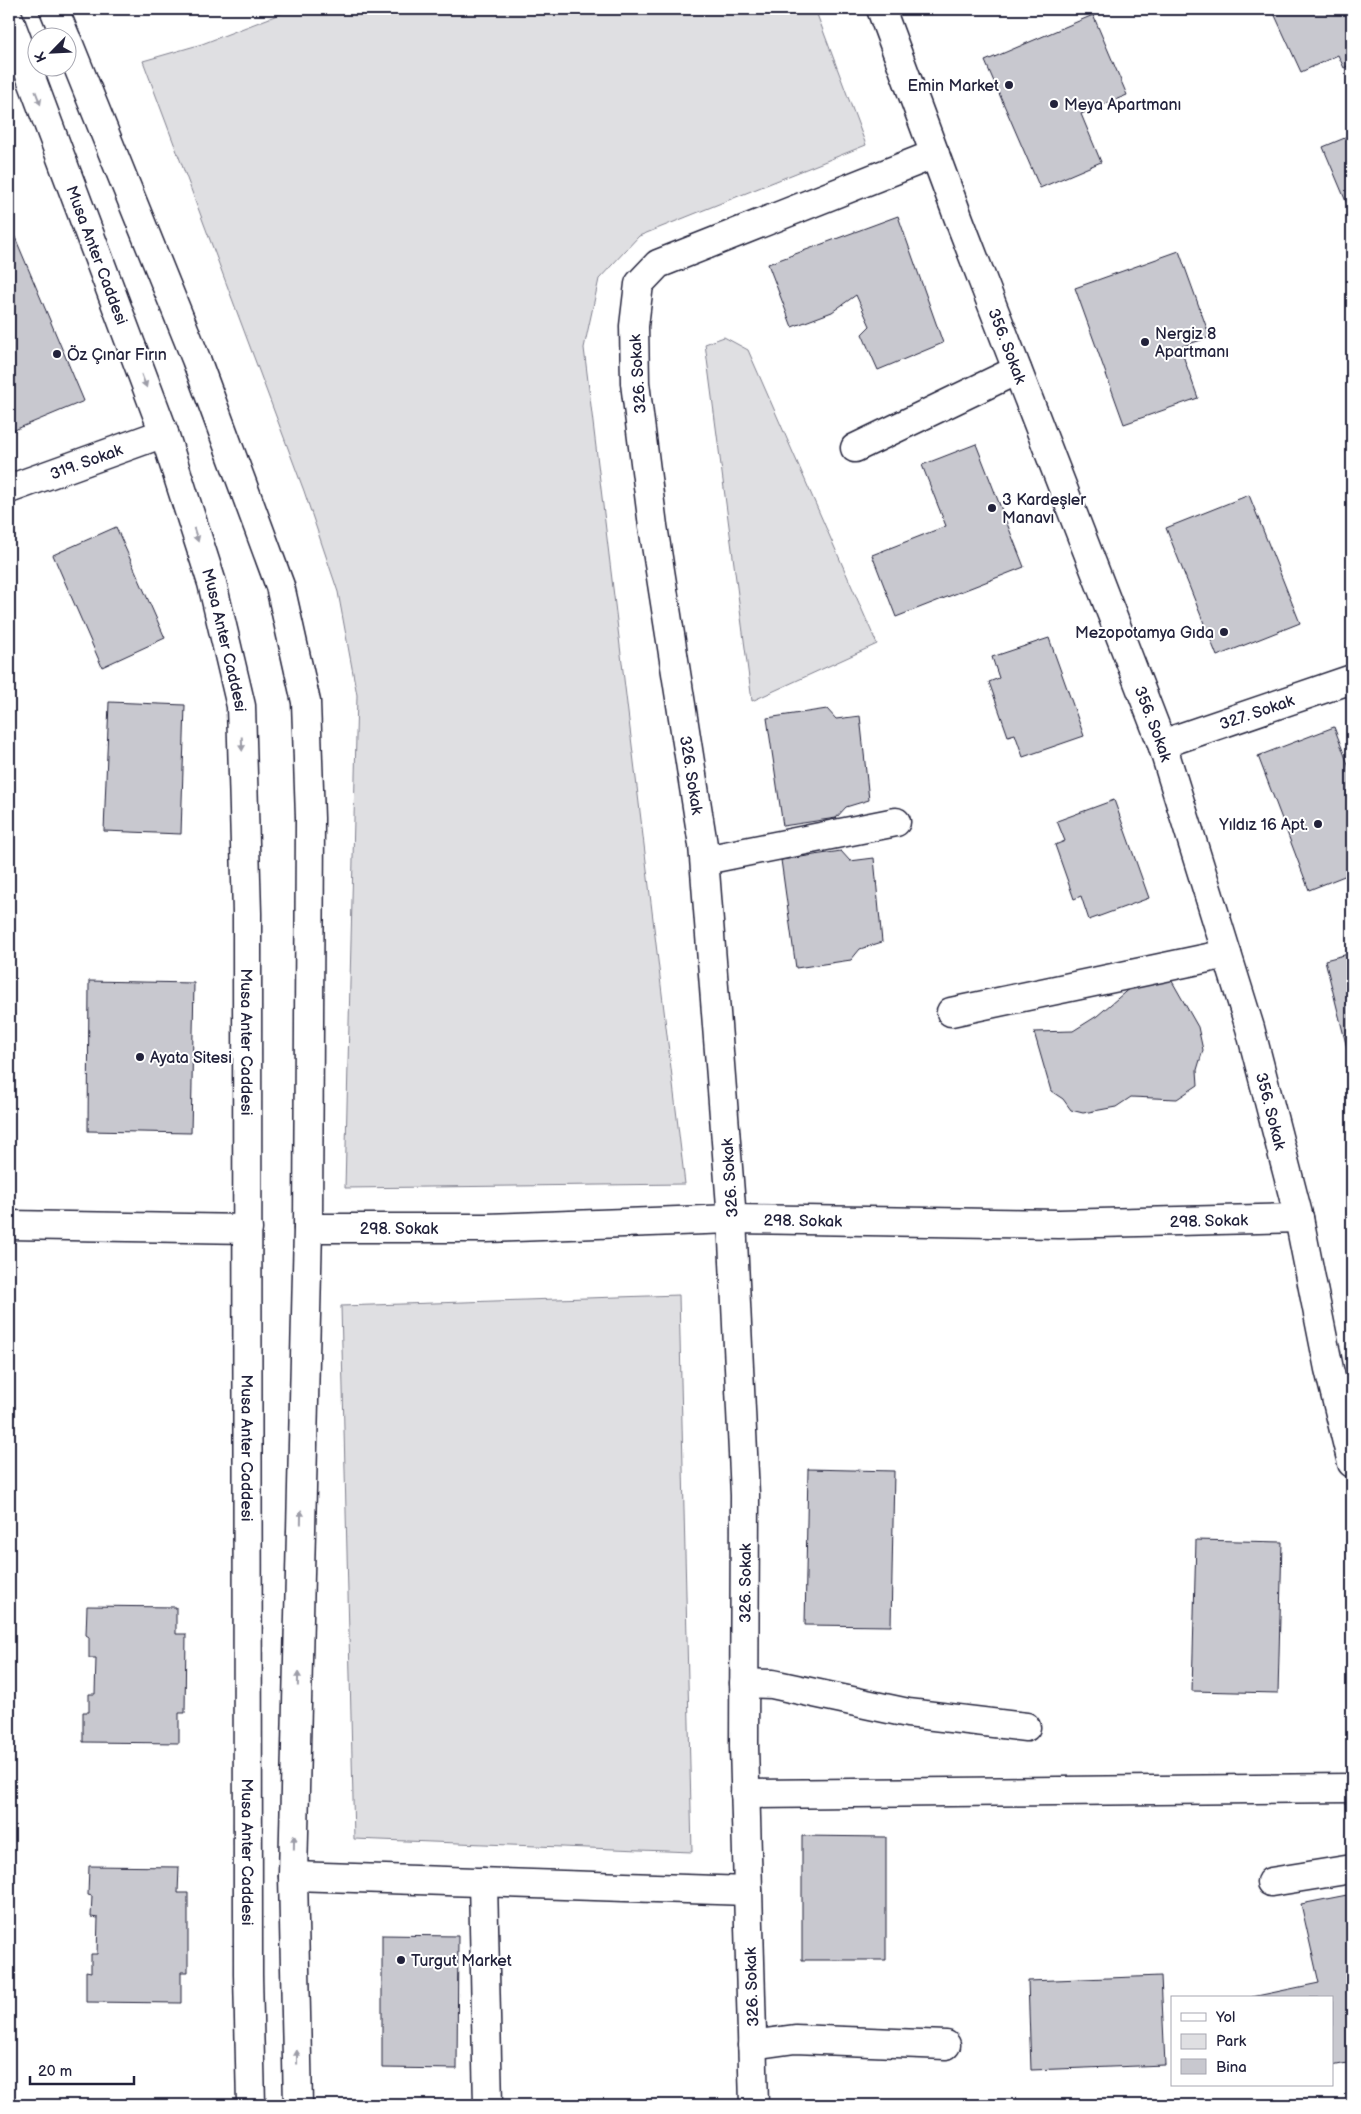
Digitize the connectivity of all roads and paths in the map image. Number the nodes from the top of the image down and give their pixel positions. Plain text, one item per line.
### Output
1 (54, 9) edge
2 (881, 9) edge
3 (9, 20) edge
4 (62, 28) edge
5 (78, 67) edge
6 (935, 154) junction
7 (1017, 370) junction
8 (164, 433) junction
9 (855, 448) dead end
10 (9, 489) edge
11 (1352, 679) edge
12 (1162, 744) junction
13 (896, 822) dead end
14 (705, 860) junction
15 (1227, 954) junction
16 (950, 1012) dead end
17 (1299, 1218) junction
18 (732, 1219) junction
19 (9, 1225) edge
20 (308, 1228) junction
21 (248, 1229) junction
22 (1346, 1417) edge
23 (1352, 1463) edge
24 (744, 1684) junction
25 (1026, 1727) dead end
26 (1352, 1788) edge
27 (745, 1794) junction
28 (1352, 1869) edge
29 (293, 1876) junction
30 (483, 1882) junction
31 (1271, 1882) dead end
32 (748, 1891) junction
33 (752, 2045) junction
34 (946, 2045) dead end
35 (251, 2105) edge
36 (298, 2105) edge
37 (488, 2105) edge
38 (754, 2105) edge

1 - 4 street
2 - 6 street, 356. Sokak
3 -> 8 street, Musa Anter Caddesi
5 - 20 street
6 - 7 street, 356. Sokak
6 - 14 street, 326. Sokak
7 - 9 street
7 - 12 street, 356. Sokak
8 - 10 street, 319. Sokak
8 -> 21 street, Musa Anter Caddesi
11 - 12 street, 327. Sokak
12 - 15 street, 356. Sokak
13 - 14 street
14 - 18 street, 326. Sokak
15 - 16 street
15 - 17 street, 356. Sokak
17 - 18 street, 298. Sokak
17 - 22 street, 356. Sokak
18 - 20 street, 298. Sokak
18 - 24 street, 326. Sokak
19 - 21 street
29 -> 20 street
21 - 35 street, Musa Anter Caddesi
22 - 23 street, 356. Sokak
24 - 25 street
24 - 27 street, 326. Sokak
26 - 27 street
27 - 32 street, 326. Sokak
28 - 31 street
29 - 30 street
36 -> 29 street
30 - 32 street
30 - 37 street
32 - 33 street, 326. Sokak
33 - 34 street
33 - 38 street, 326. Sokak

